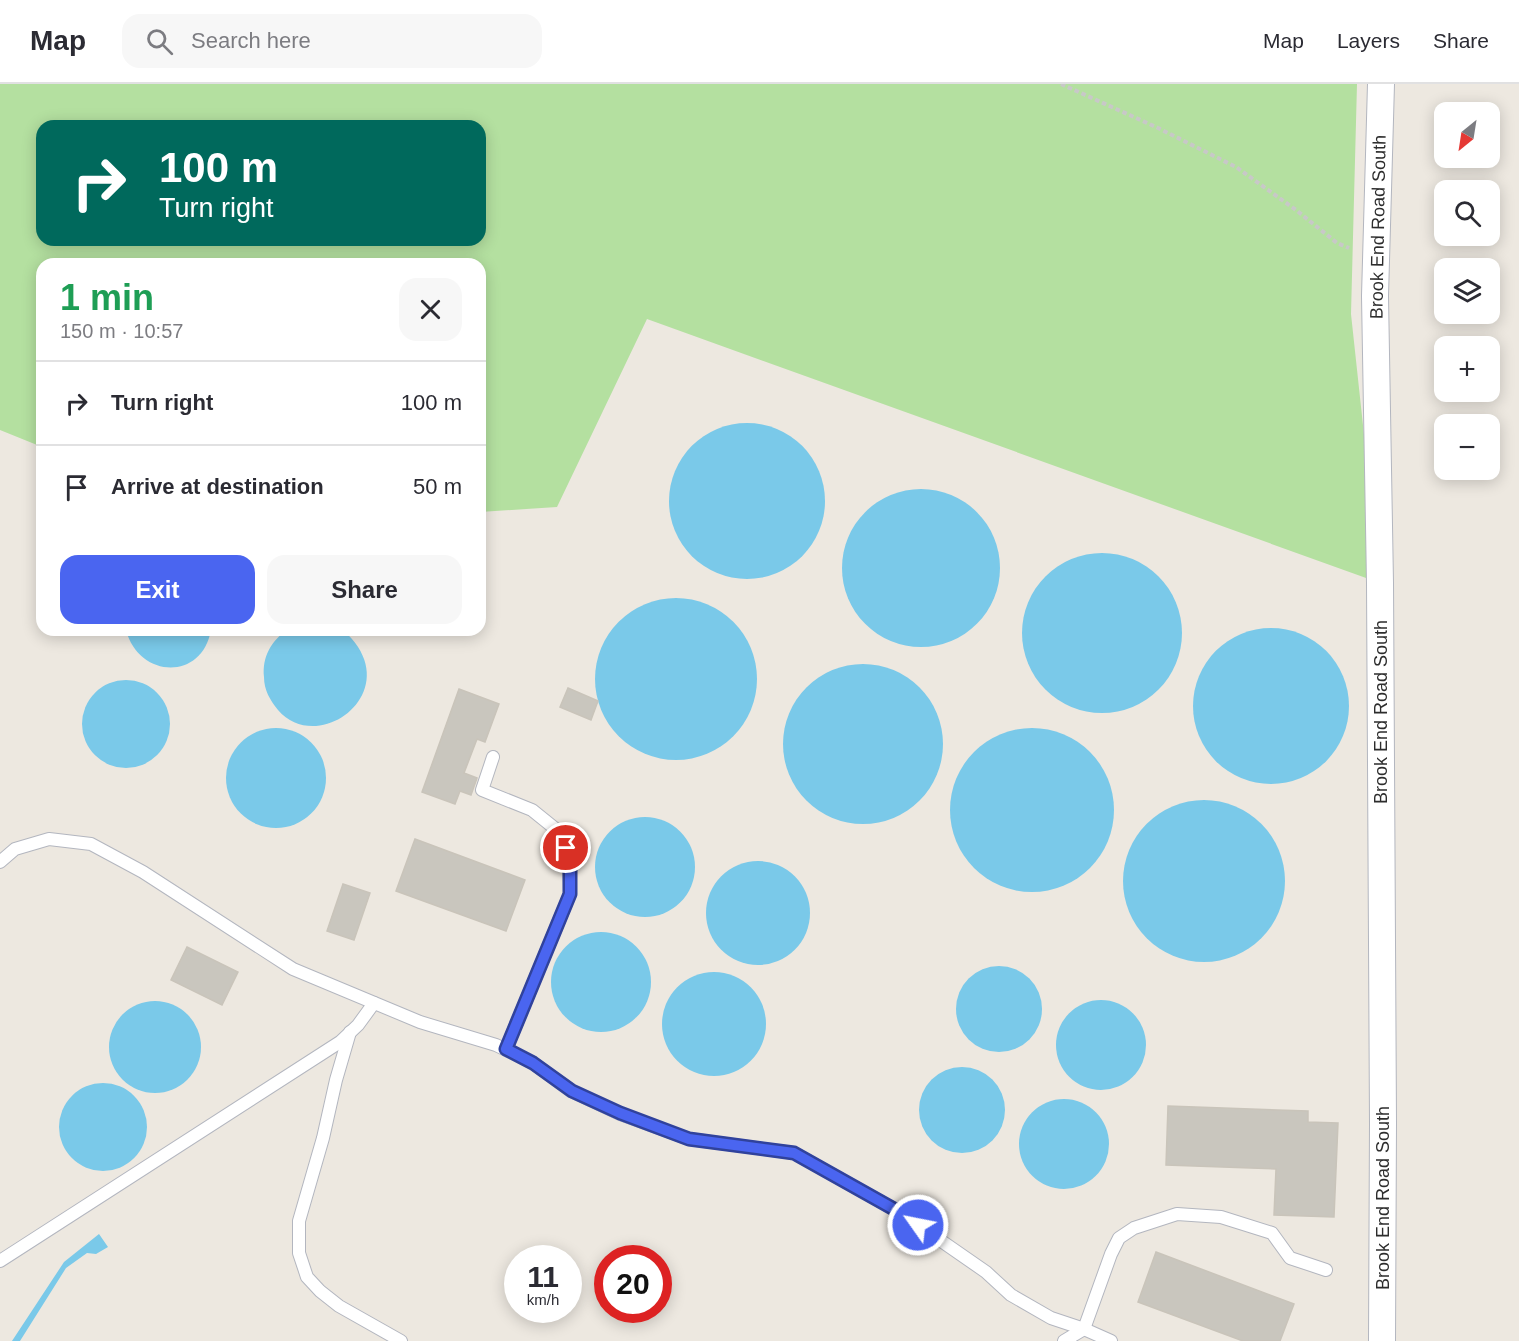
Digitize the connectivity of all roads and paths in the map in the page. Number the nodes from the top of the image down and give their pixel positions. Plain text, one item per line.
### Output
1 (1061, 84) edge
2 (1381, 84) edge
3 (1376, 259) junction
4 (493, 757) dead end
5 (0, 862) edge
6 (374, 1003) junction
7 (350, 1032) junction
8 (506, 1049) junction
9 (0, 1262) edge
10 (1326, 1270) dead end
11 (1084, 1329) junction
12 (401, 1341) edge
13 (1064, 1341) edge
14 (1111, 1341) edge
15 (1382, 1341) edge

1 - 3 path
2 - 3 street, Brook End Road South
3 - 15 street, Brook End Road South
4 - 8 lane
5 - 6 lane
6 - 7 lane
6 - 8 lane
7 - 9 lane
7 - 12 lane
8 - 11 lane
10 - 11 lane
11 - 13 lane
11 - 14 lane

